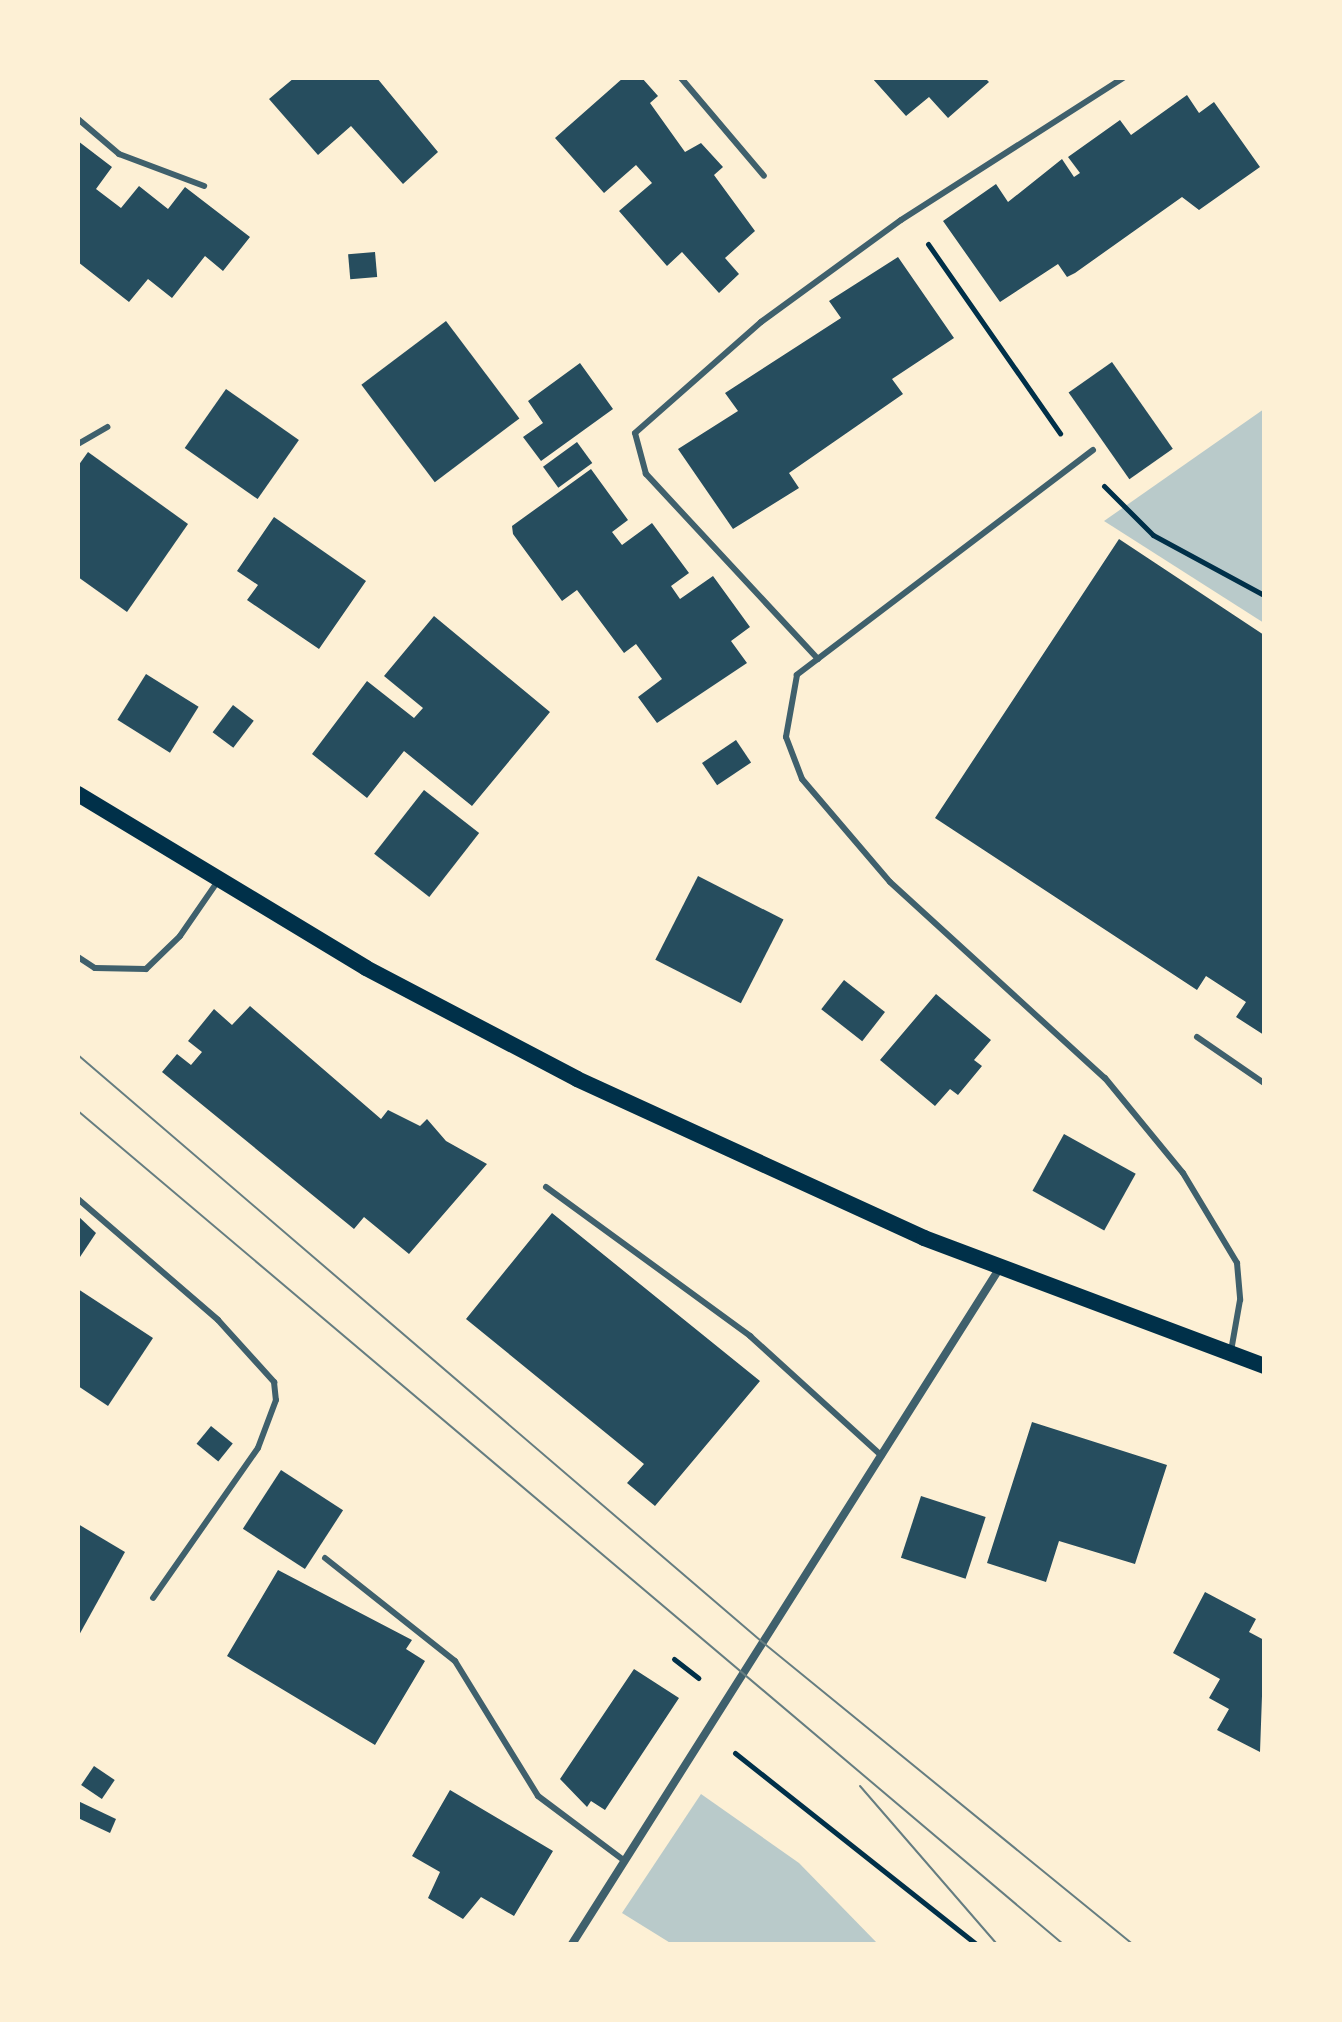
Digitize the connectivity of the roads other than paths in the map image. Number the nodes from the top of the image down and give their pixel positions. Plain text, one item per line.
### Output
1 (681, 78) edge
2 (1123, 78) edge
3 (78, 119) edge
4 (764, 176) dead end
5 (204, 186) dead end
6 (107, 427) dead end
7 (78, 444) edge
8 (1093, 450) dead end
9 (818, 659) junction
10 (78, 794) edge
11 (218, 881) junction
12 (78, 957) edge
13 (1197, 1037) dead end
14 (1264, 1083) edge
15 (546, 1187) dead end
16 (78, 1199) edge
17 (999, 1269) junction
18 (1230, 1354) junction
19 (1264, 1366) edge
20 (882, 1456) junction
21 (325, 1558) dead end
22 (153, 1598) dead end
23 (621, 1858) junction
24 (572, 1944) edge

1 - 4 lane
2 - 9 lane
3 - 5 lane
6 - 7 lane
8 - 9 lane
9 - 18 lane
10 - 11 main road
11 - 12 lane
11 - 17 main road
13 - 14 lane
15 - 20 lane
16 - 22 lane
17 - 18 main road
17 - 20 street
18 - 19 main road
20 - 23 street
21 - 23 lane
23 - 24 street

